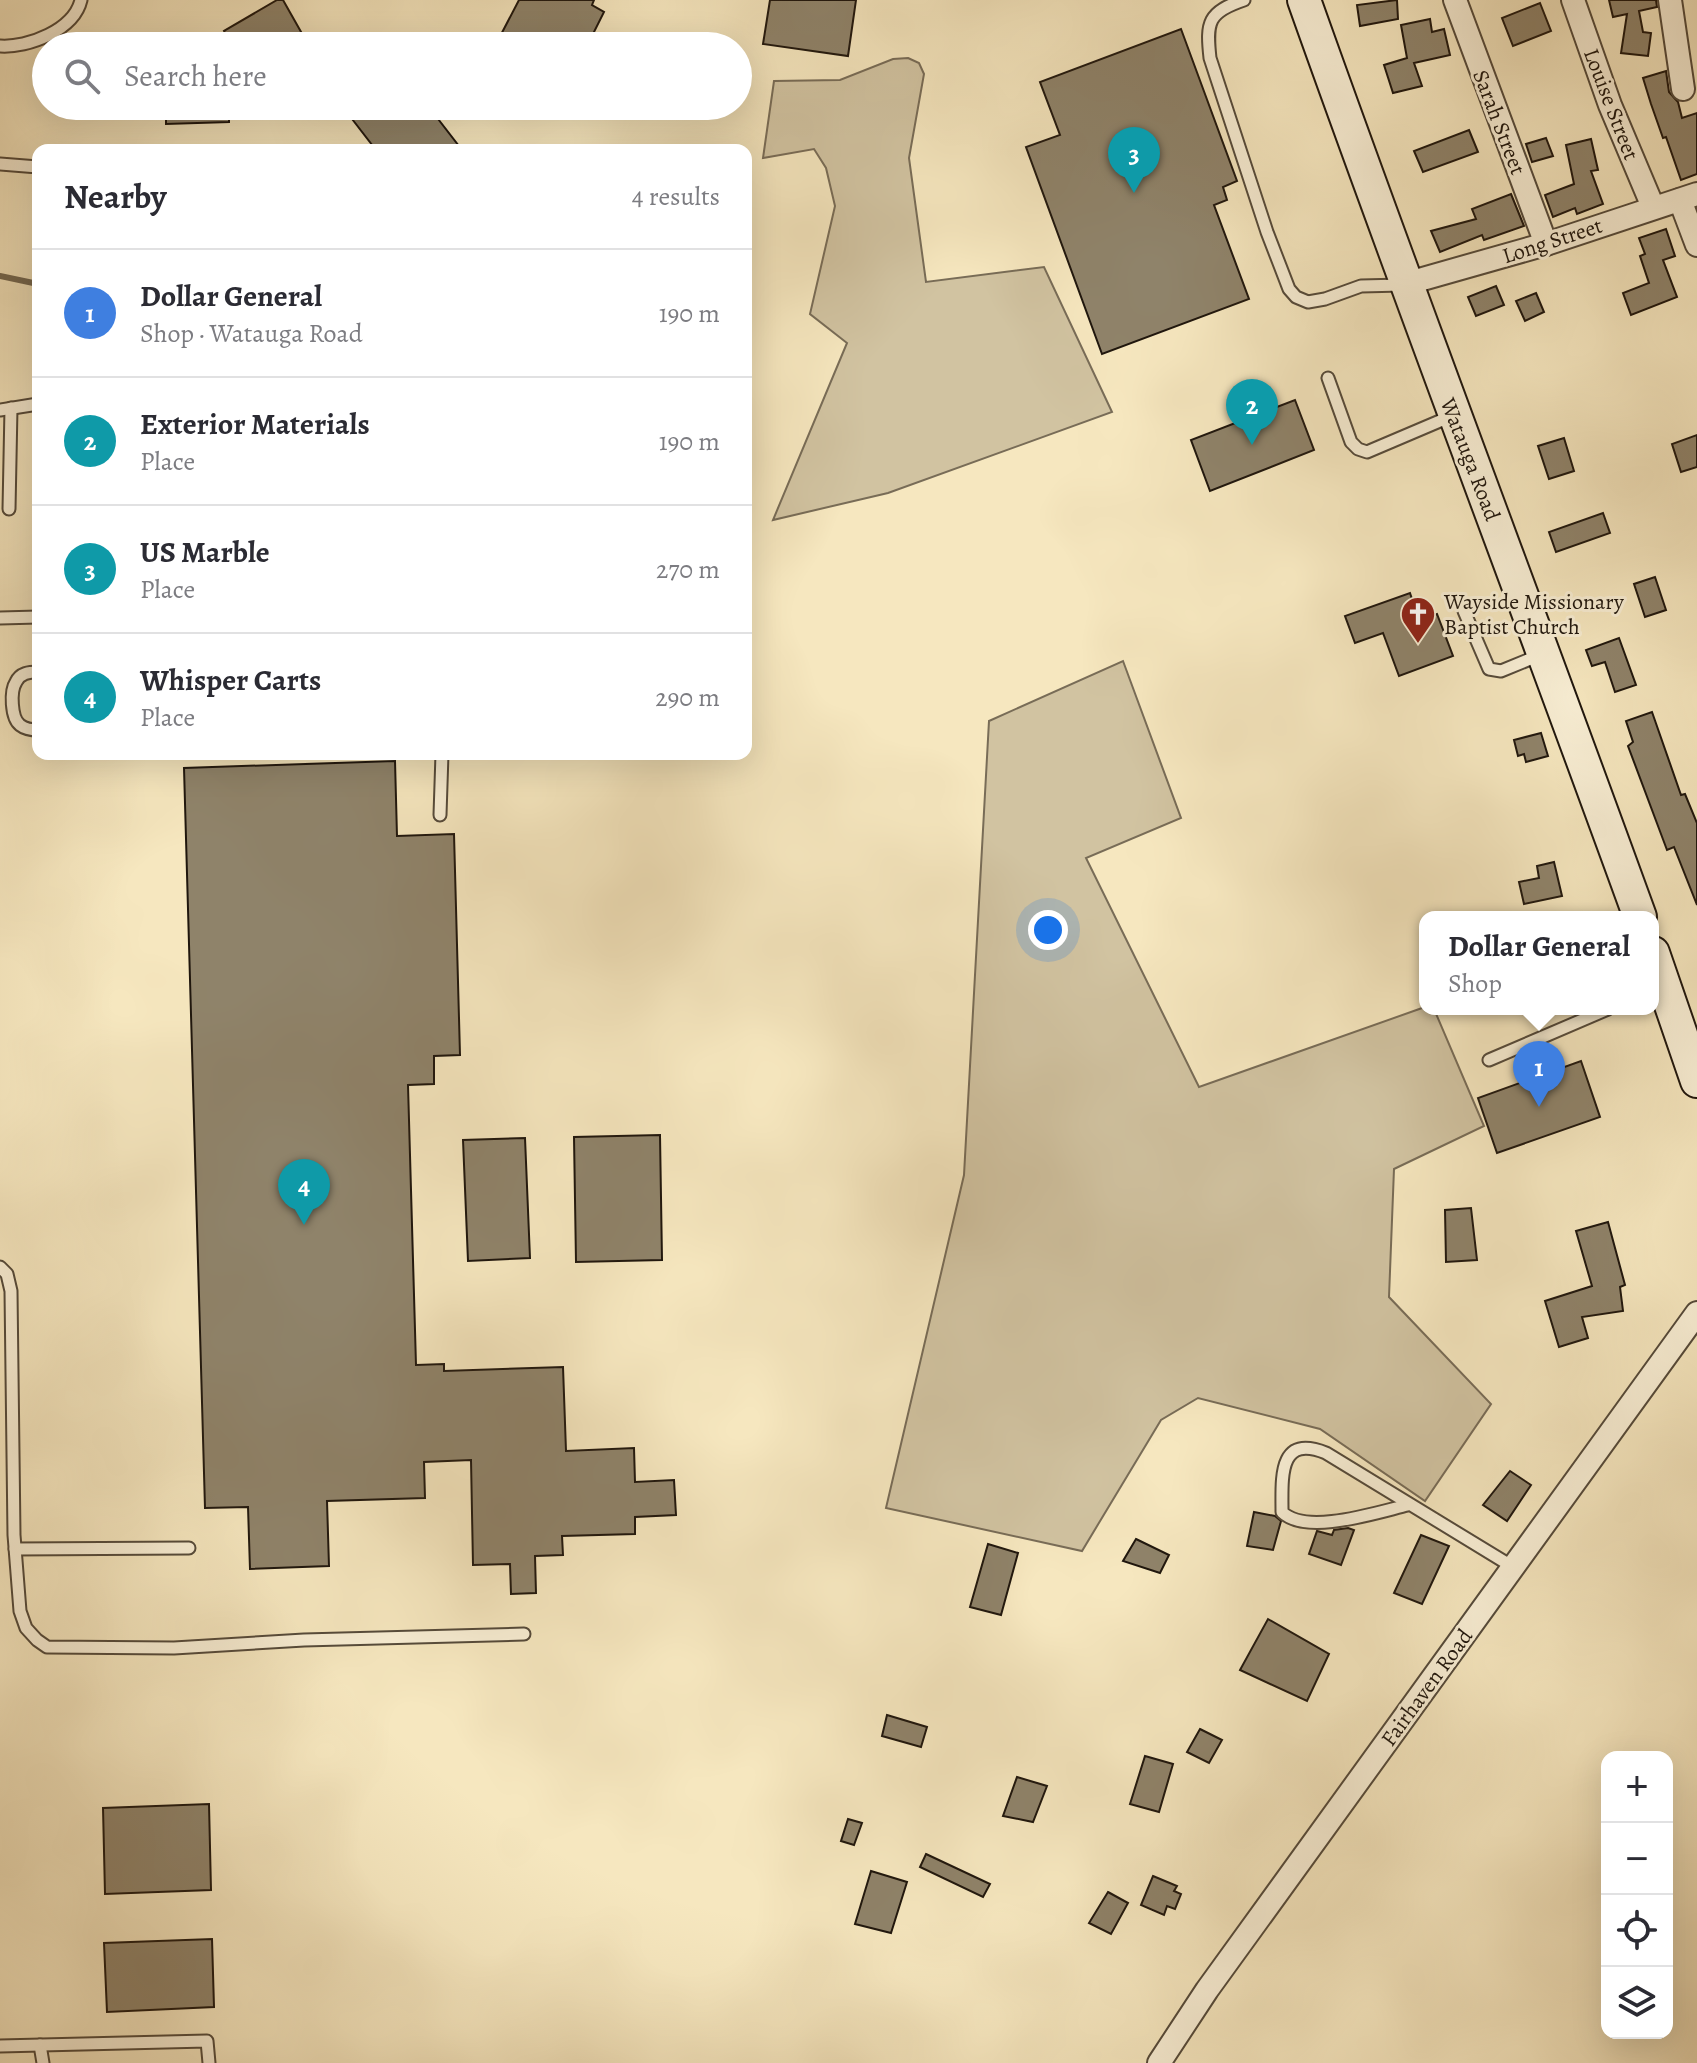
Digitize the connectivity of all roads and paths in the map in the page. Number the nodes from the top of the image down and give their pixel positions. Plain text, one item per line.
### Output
1 (81, 0) edge
2 (1244, 0) edge
3 (1304, 0) edge
4 (1455, 0) edge
5 (1573, 0) edge
6 (1670, 0) edge
7 (53, 32) edge
8 (32, 41) edge
9 (0, 46) edge
10 (1683, 89) dead end
11 (0, 164) edge
12 (32, 167) edge
13 (1689, 197) edge
14 (1653, 207) junction
15 (1546, 244) junction
16 (1697, 245) edge
17 (1405, 284) junction
18 (1328, 378) dead end
19 (32, 405) edge
20 (5, 409) edge
21 (1454, 415) junction
22 (9, 509) dead end
23 (1464, 611) dead end
24 (32, 617) edge
25 (0, 618) edge
26 (1544, 653) junction
27 (32, 673) edge
28 (32, 728) edge
29 (442, 760) edge
30 (440, 815) dead end
31 (1638, 911) edge
32 (1659, 989) edge
33 (1594, 1015) edge
34 (1692, 1043) edge
35 (1489, 1060) dead end
36 (1697, 1081) edge
37 (0, 1267) edge
38 (1697, 1313) edge
39 (1408, 1505) junction
40 (189, 1548) dead end
41 (15, 1549) junction
42 (1513, 1567) junction
43 (524, 1634) dead end
44 (40, 2045) junction
45 (0, 2046) edge
46 (43, 2063) edge
47 (209, 2063) edge
48 (1159, 2063) edge

1 - 7 lane
2 - 17 lane
3 - 17 main road, Watauga Road
4 - 15 street, Sarah Street
5 - 14 street, Louise Street
6 - 10 street
8 - 9 lane
11 - 12 lane
13 - 14 street, Long Street
13 - 16 street
14 - 15 street, Long Street
15 - 17 street, Long Street
17 - 21 main road, Watauga Road
18 - 21 lane
19 - 20 lane
20 - 22 lane
21 - 26 main road, Watauga Road
23 - 26 lane
24 - 25 lane
26 - 31 main road, Watauga Road
27 - 28 lane
29 - 30 lane
32 - 34 main road
33 - 35 lane
34 - 36 main road
37 - 41 lane
38 - 42 street, Fairhaven Road
39 - 39 lane
39 - 42 lane
40 - 41 lane
41 - 43 lane
42 - 48 street, Fairhaven Road
44 - 45 lane
44 - 46 lane
44 - 47 lane

